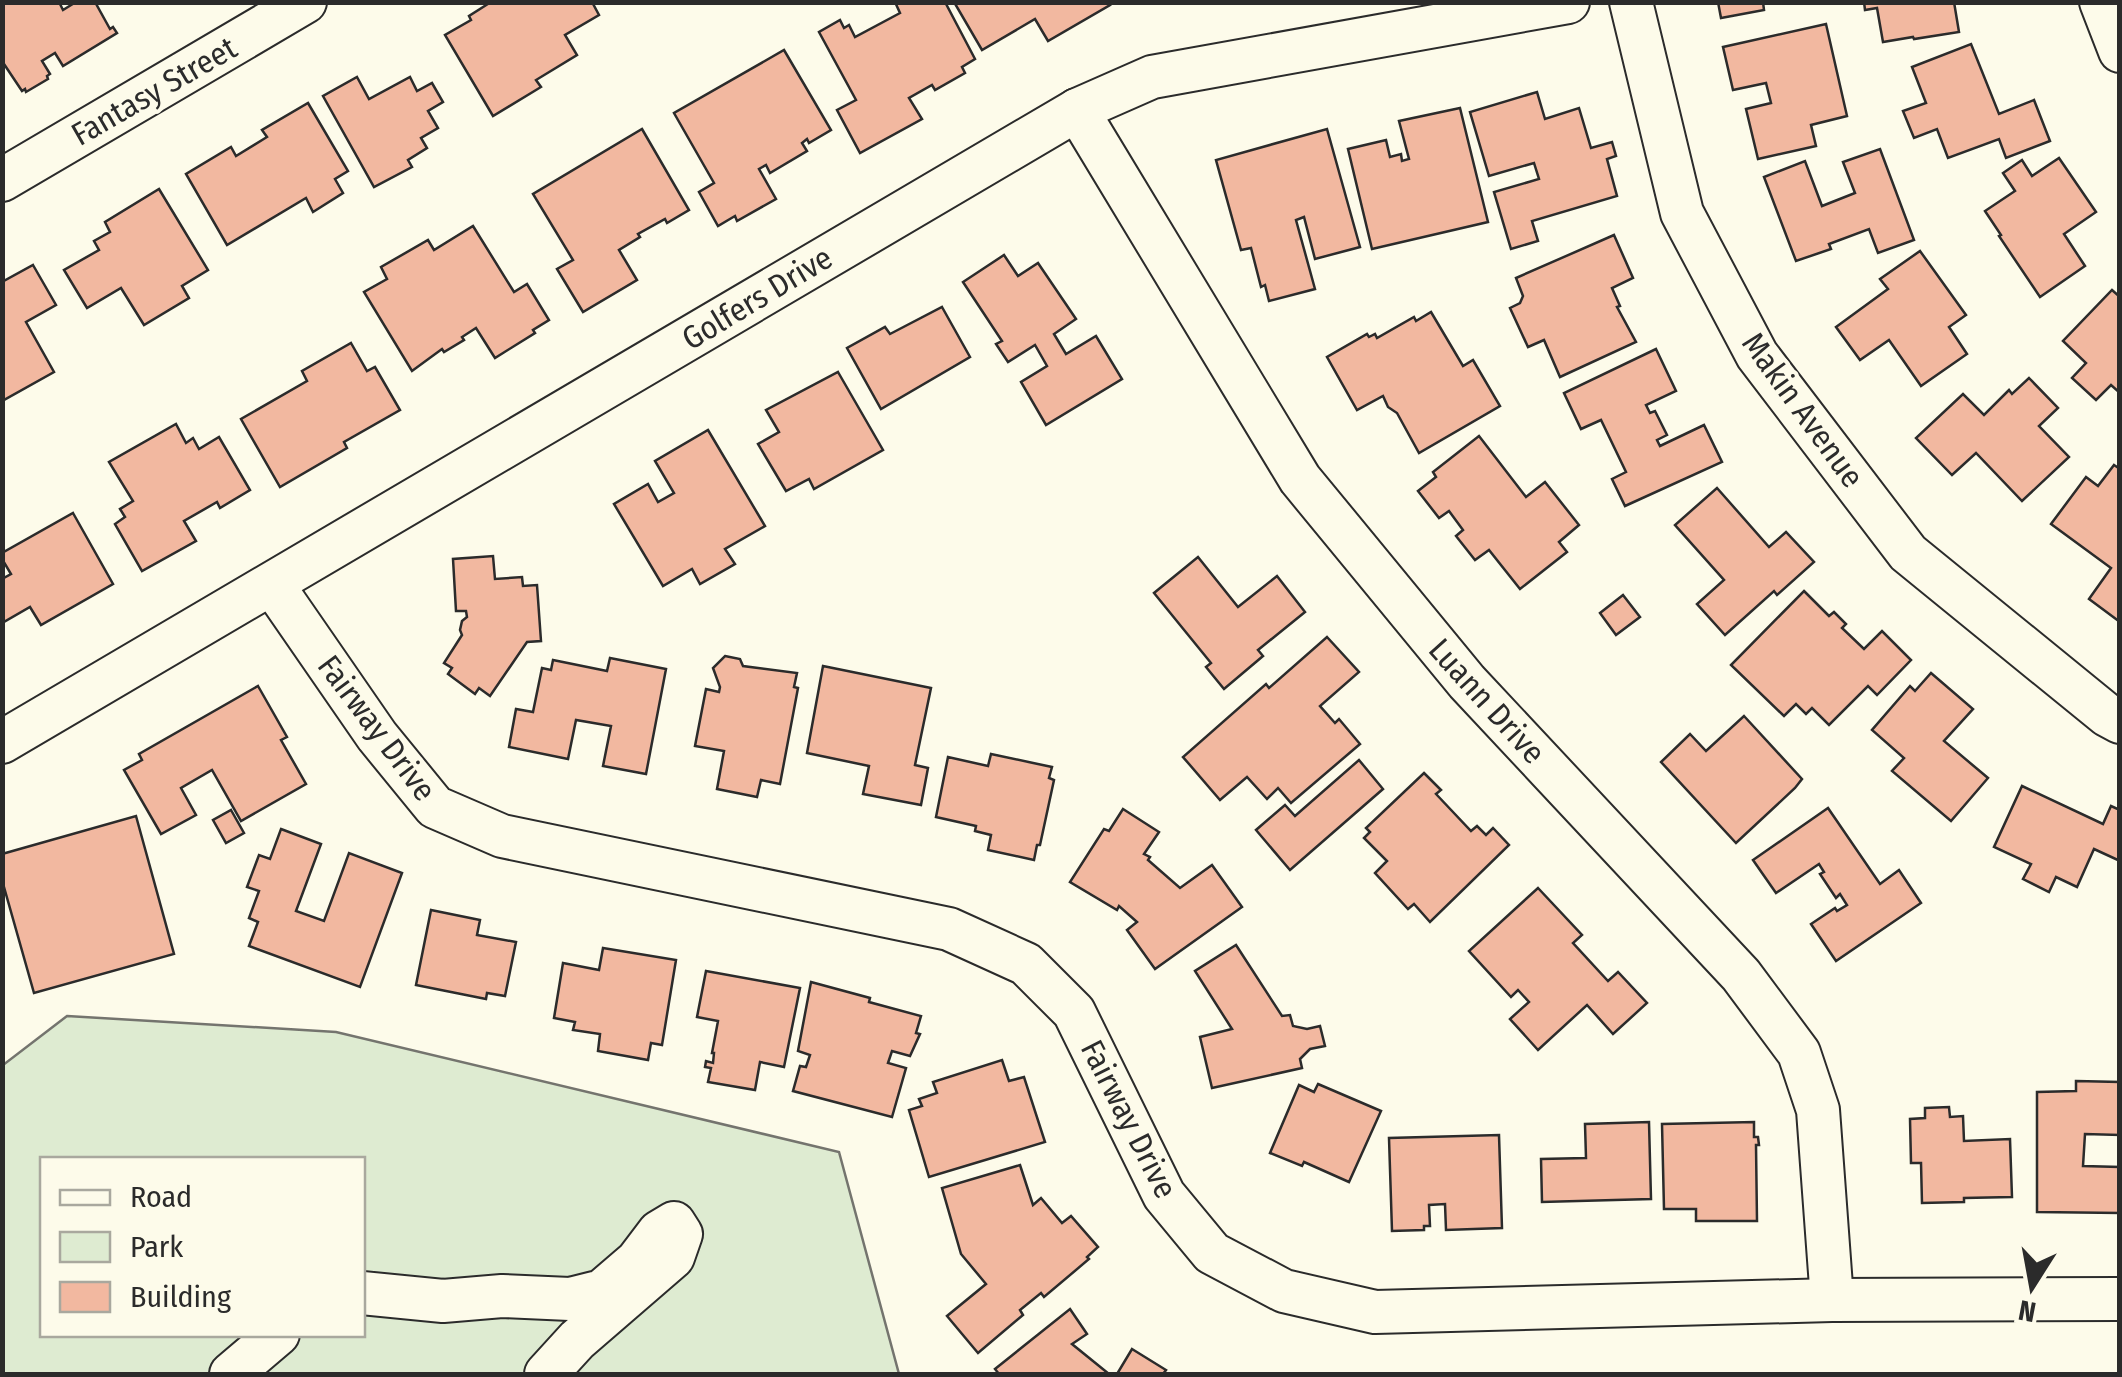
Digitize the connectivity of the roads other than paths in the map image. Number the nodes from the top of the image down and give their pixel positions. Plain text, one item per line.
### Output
1 (305, 2) edge
2 (1568, 2) edge
3 (1631, 2) edge
4 (2101, 2) edge
5 (2120, 51) edge
6 (1076, 110) junction
7 (4, 177) edge
8 (272, 584) junction
9 (2120, 722) edge
10 (2, 742) edge
11 (365, 1293) edge
12 (2120, 1299) edge
13 (1832, 1300) junction
14 (274, 1337) edge
15 (231, 1374) edge
16 (546, 1374) edge

1 - 7 street, Fantasy Street
2 - 6 street, Golfers Drive
3 - 9 street, Makin Avenue
4 - 5 street
6 - 8 street, Golfers Drive
6 - 13 street, Luann Drive
8 - 10 street, Golfers Drive
8 - 13 street, Fairway Drive
11 - 16 street
12 - 13 street, Fairway Drive
14 - 15 street

